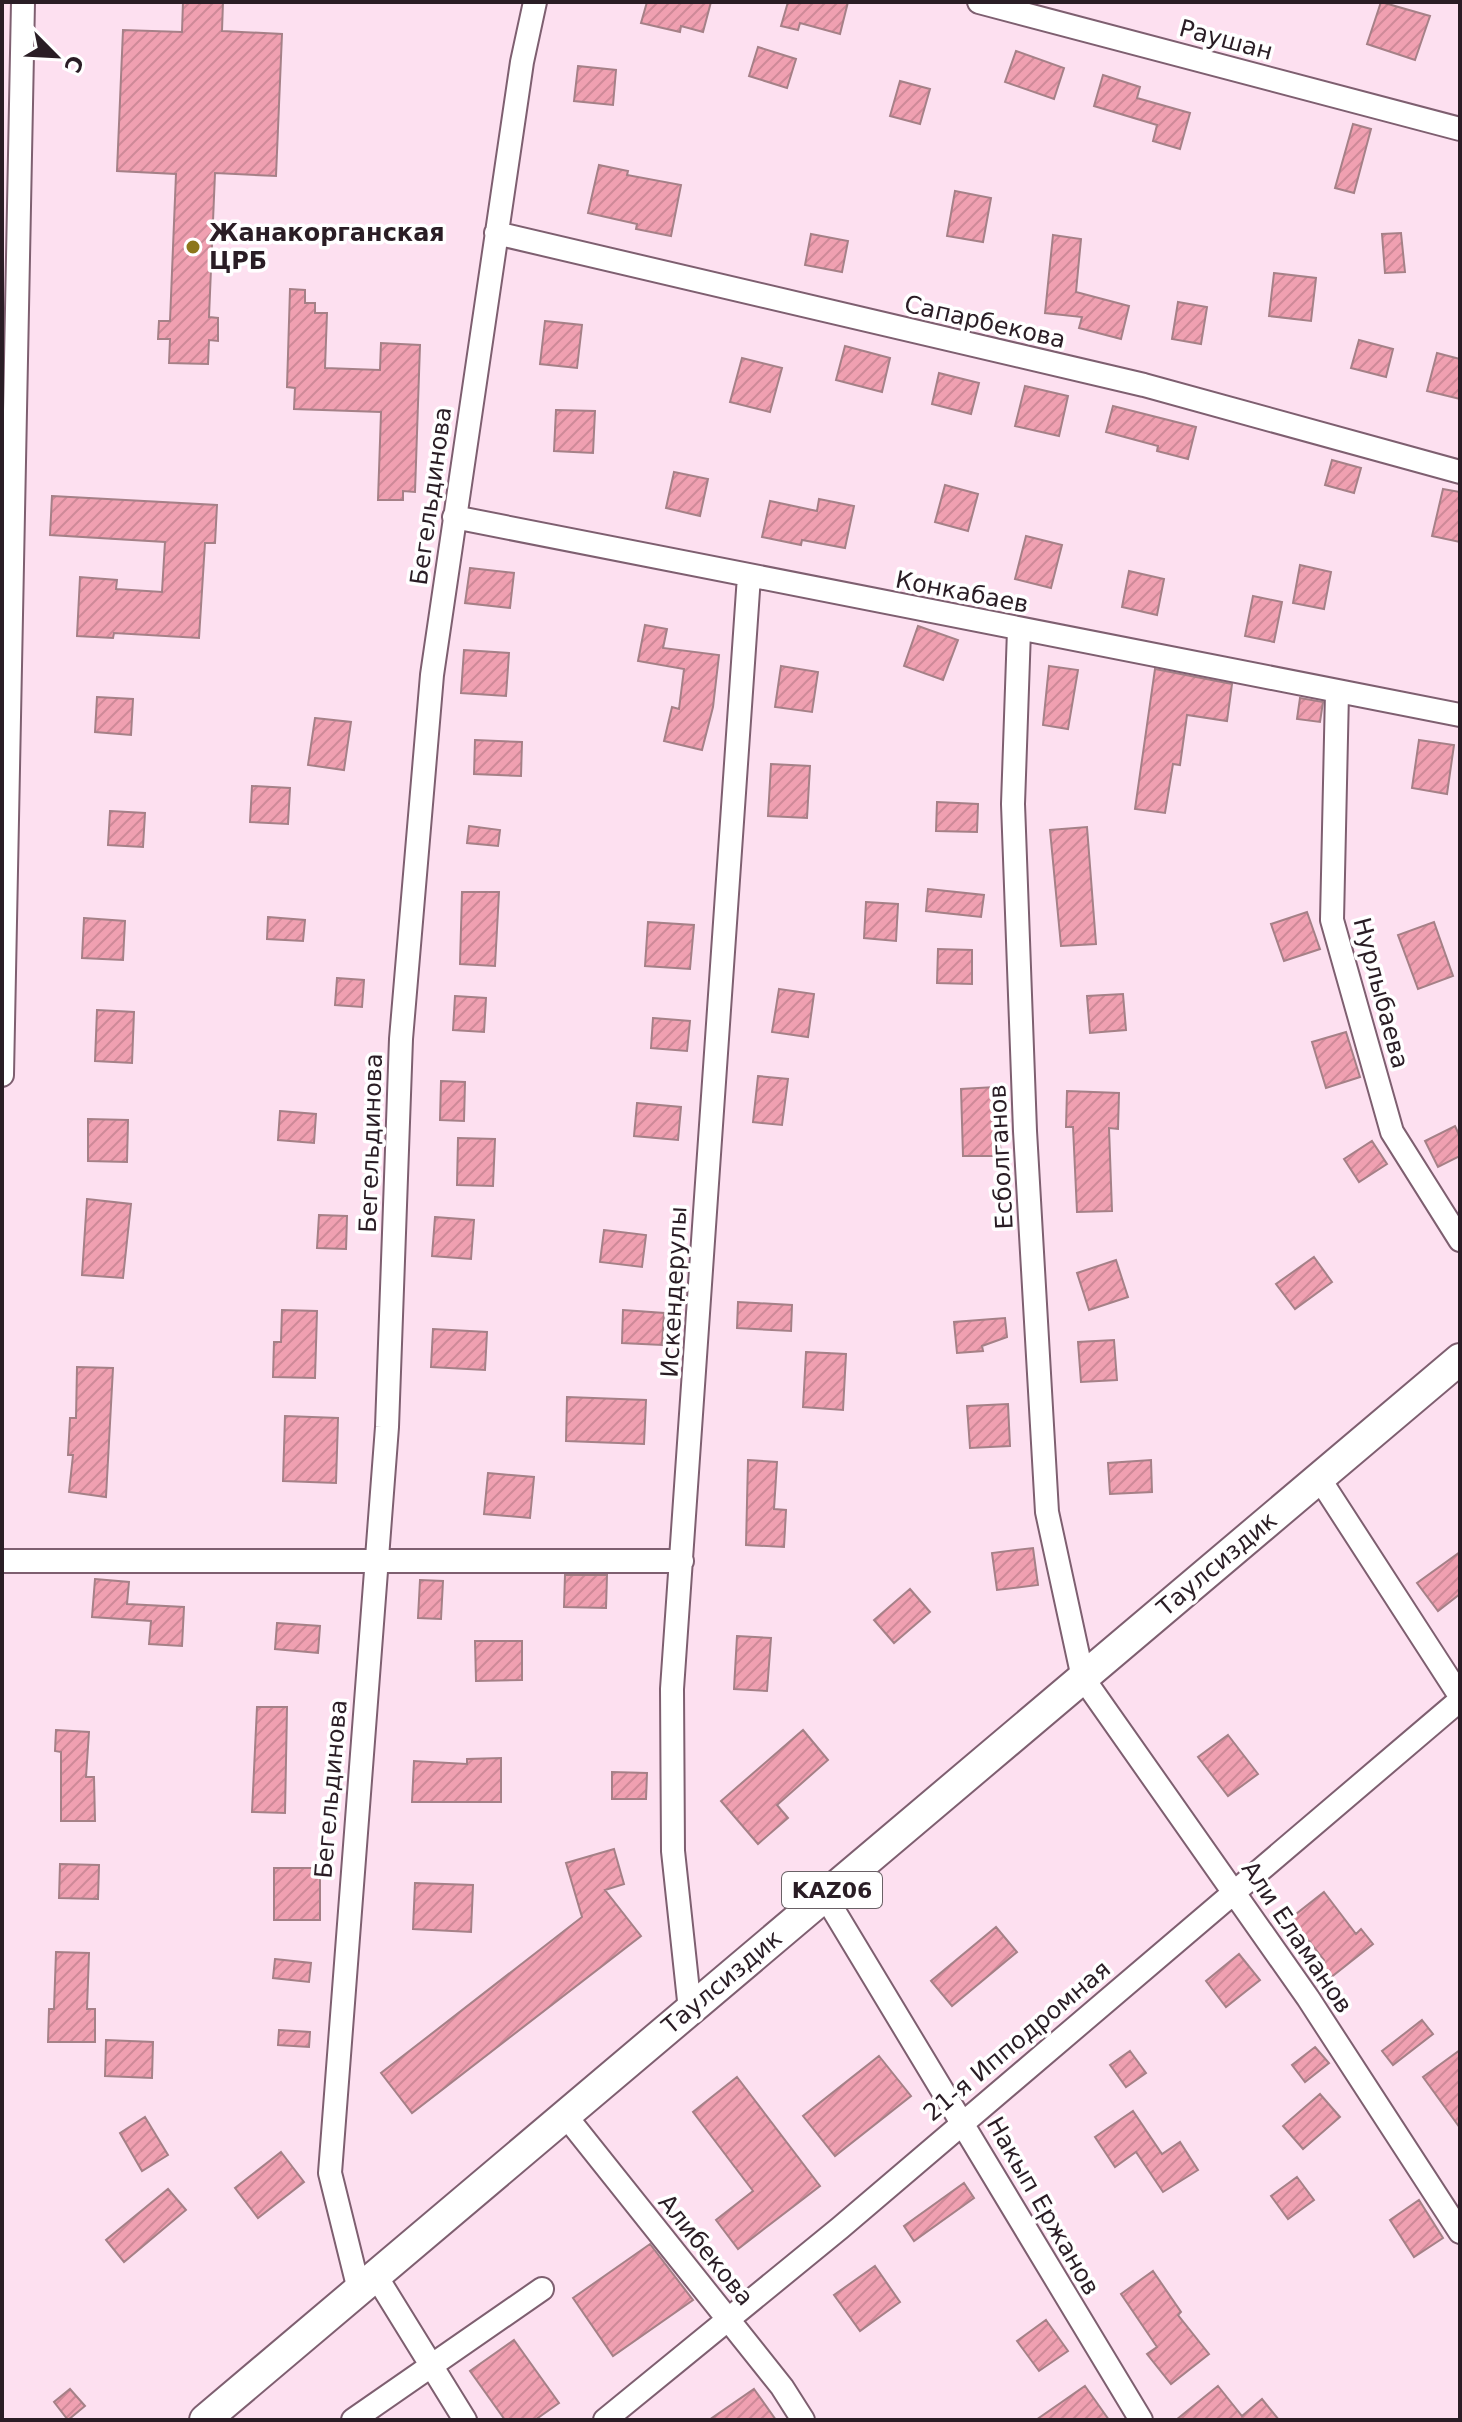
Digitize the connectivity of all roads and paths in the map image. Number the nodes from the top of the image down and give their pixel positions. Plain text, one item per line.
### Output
1 (23, 2) edge
2 (535, 2) edge
3 (979, 2) edge
4 (1460, 129) edge
5 (496, 233) junction
6 (1460, 472) edge
7 (454, 517) junction
8 (749, 576) junction
9 (1019, 630) junction
10 (1337, 692) junction
11 (1460, 715) edge
12 (2, 1075) edge
13 (1460, 1240) edge
14 (1460, 1359) edge
15 (1319, 1478) junction
16 (376, 1560) junction
17 (2, 1561) edge
18 (682, 1561) junction
19 (1083, 1678) junction
20 (1460, 1698) edge
21 (1234, 1890) junction
22 (825, 1896) junction
23 (690, 2010) junction
24 (565, 2115) junction
25 (962, 2120) junction
26 (1460, 2232) edge
27 (367, 2283) junction
28 (542, 2289) dead end
29 (728, 2319) junction
30 (431, 2365) junction
31 (205, 2420) edge
32 (353, 2420) edge
33 (465, 2420) edge
34 (605, 2420) edge
35 (803, 2420) edge
36 (1141, 2420) edge

1 - 12 street
2 - 5 street, Бегельдинова
3 - 4 street, Раушан
5 - 6 street, Сапарбекова
5 - 7 street, Бегельдинова
7 - 8 street, Конкабаев
7 - 16 street, Бегельдинова
8 - 9 street, Конкабаев
8 - 18 street, Искендерулы
9 - 10 street, Конкабаев
9 - 19 street, Есболганов
10 - 11 street, Конкабаев
10 - 13 street, Нурлыбаева
14 - 15 main road, Таулсиздик / KAZ06
15 - 19 main road, Таулсиздик / KAZ06
15 - 20 street
16 - 17 street
16 - 18 street
16 - 27 street, Бегельдинова
18 - 23 street, Искендерулы
19 - 21 street, Али Еламанов
19 - 22 main road, Таулсиздик / KAZ06
20 - 21 street, 21-я Ипподромная
21 - 25 street, 21-я Ипподромная
21 - 26 street, Али Еламанов
22 - 23 main road, Таулсиздик / KAZ06
22 - 25 street, Накып Ержанов
23 - 24 main road, Таулсиздик / KAZ06
24 - 27 main road, Таулсиздик / KAZ06
24 - 29 street, Алибекова
25 - 29 street, 21-я Ипподромная
25 - 36 street, Накып Ержанов
27 - 30 street, Бегельдинова
27 - 31 main road, Таулсиздик / KAZ06
28 - 30 street
29 - 34 street, 21-я Ипподромная
29 - 35 street, Алибекова
30 - 32 street
30 - 33 street, Бегельдинова

